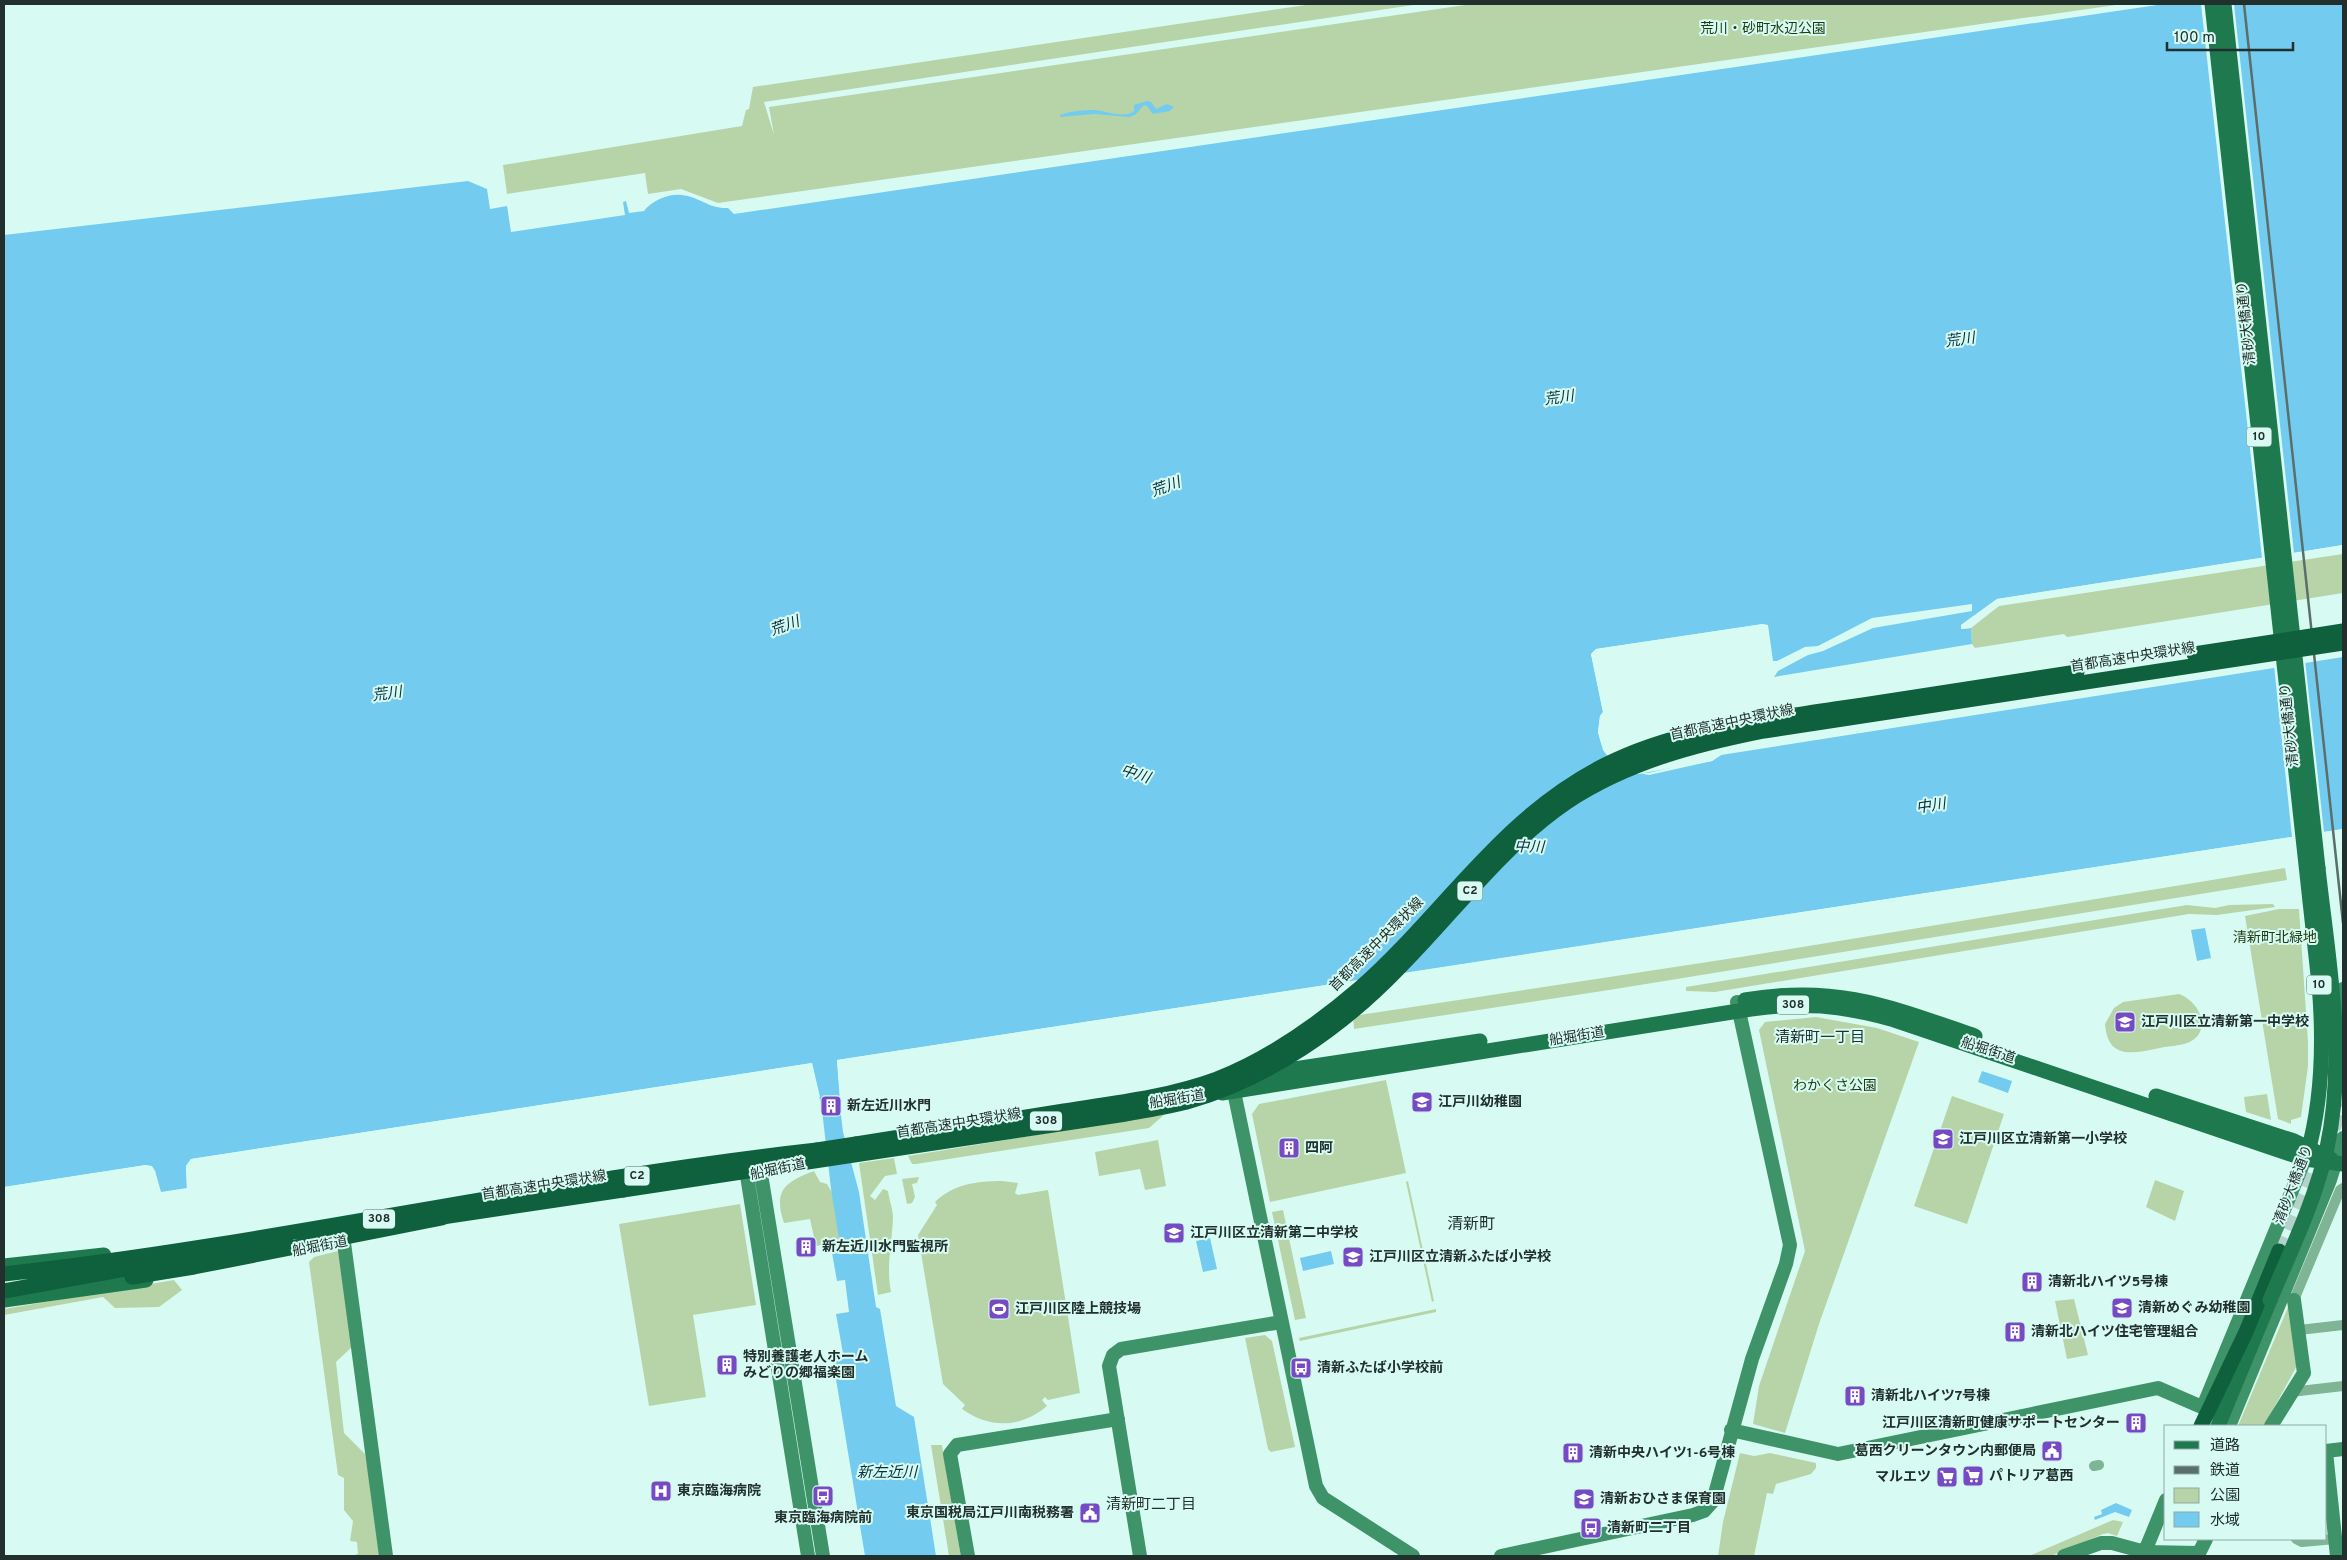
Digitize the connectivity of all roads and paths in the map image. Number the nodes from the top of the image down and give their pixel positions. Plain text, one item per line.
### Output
1 (2212, 4) edge
2 (2224, 4) edge
3 (2343, 631) edge
4 (2343, 643) edge
5 (2343, 989) edge
6 (1738, 1006) junction
7 (1232, 1085) junction
8 (2318, 1100) junction
9 (2343, 1138) tunnel mouth
10 (2307, 1153) junction
11 (816, 1155) junction
12 (753, 1161) junction
13 (2339, 1163) edge
14 (754, 1175) junction
15 (2343, 1188) edge
16 (458, 1204) junction
17 (442, 1218) junction
18 (344, 1243) junction
19 (2279, 1251) tunnel mouth
20 (4, 1266) edge
21 (4, 1274) edge
22 (4, 1287) edge
23 (4, 1291) edge
24 (4, 1300) edge
25 (2294, 1300) joint
26 (1281, 1322) junction
27 (2343, 1325) edge
28 (2299, 1330) junction
29 (2343, 1386) edge
30 (2291, 1392) junction
31 (2218, 1415) edge
32 (1118, 1419) junction
33 (2198, 1425) edge
34 (2203, 1425) edge
35 (2273, 1425) edge
36 (1732, 1430) junction
37 (2343, 1449) edge
38 (2327, 1452) edge
39 (2327, 1462) edge
40 (2164, 1505) edge
41 (2335, 1539) junction
42 (2172, 1540) edge
43 (2206, 1540) edge
44 (2298, 1540) edge
45 (2324, 1540) edge
46 (2327, 1540) edge
47 (2144, 1554) edge
48 (2199, 1554) edge
49 (2166, 1555) edge
50 (386, 1556) edge
51 (808, 1556) edge
52 (823, 1556) edge
53 (968, 1556) edge
54 (1140, 1556) edge
55 (1413, 1556) edge
56 (1508, 1556) edge
57 (2064, 1556) edge
58 (2337, 1556) edge

1 - 8 main road, 清砂大橋通り / 10, bridge
2 - 31 main road, 清砂大橋通り / 10, bridge
3 - 16 highway, 首都高速中央環状線 / C2, bridge
4 - 17 highway, 首都高速中央環状線 / C2, bridge
5 - 8 street
6 - 7 main road, 船堀街道 / 308
6 - 10 main road, 船堀街道 / 308
6 - 36 street
7 - 11 main road, 船堀街道 / 308
7 - 26 street
8 - 10 main road, 清砂大橋通り / 10
9 - 13 street, 清砂大橋通り
10 - 13 main road, 船堀街道 / 308
10 - 31 street, 清砂大橋通り
11 - 12 main road, 船堀街道 / 308
11 - 14 main road, 船堀街道 / 308
12 - 14 street
12 - 20 main road, 船堀街道 / 308
13 - 31 street, 清砂大橋通り
14 - 18 main road, 船堀街道 / 308
14 - 51 street
14 - 52 street
15 - 25 street
16 - 21 highway, bridge
16 - 23 highway, bridge
17 - 22 highway, bridge
17 - 24 highway, bridge
18 - 24 main road, 船堀街道 / 308
18 - 50 street
19 - 31 highway
25 - 28 street
26 - 32 street
26 - 55 street
27 - 28 street
28 - 30 street
29 - 30 street
30 - 35 street
31 - 33 street, 清砂大橋通り
31 - 34 highway
31 - 36 street
32 - 53 street
32 - 54 street
36 - 56 street
37 - 38 street
39 - 41 street
40 - 47 street
41 - 46 street
41 - 58 street
42 - 49 street
43 - 48 street
44 - 45 street
47 - 49 street
47 - 57 street
48 - 49 street

